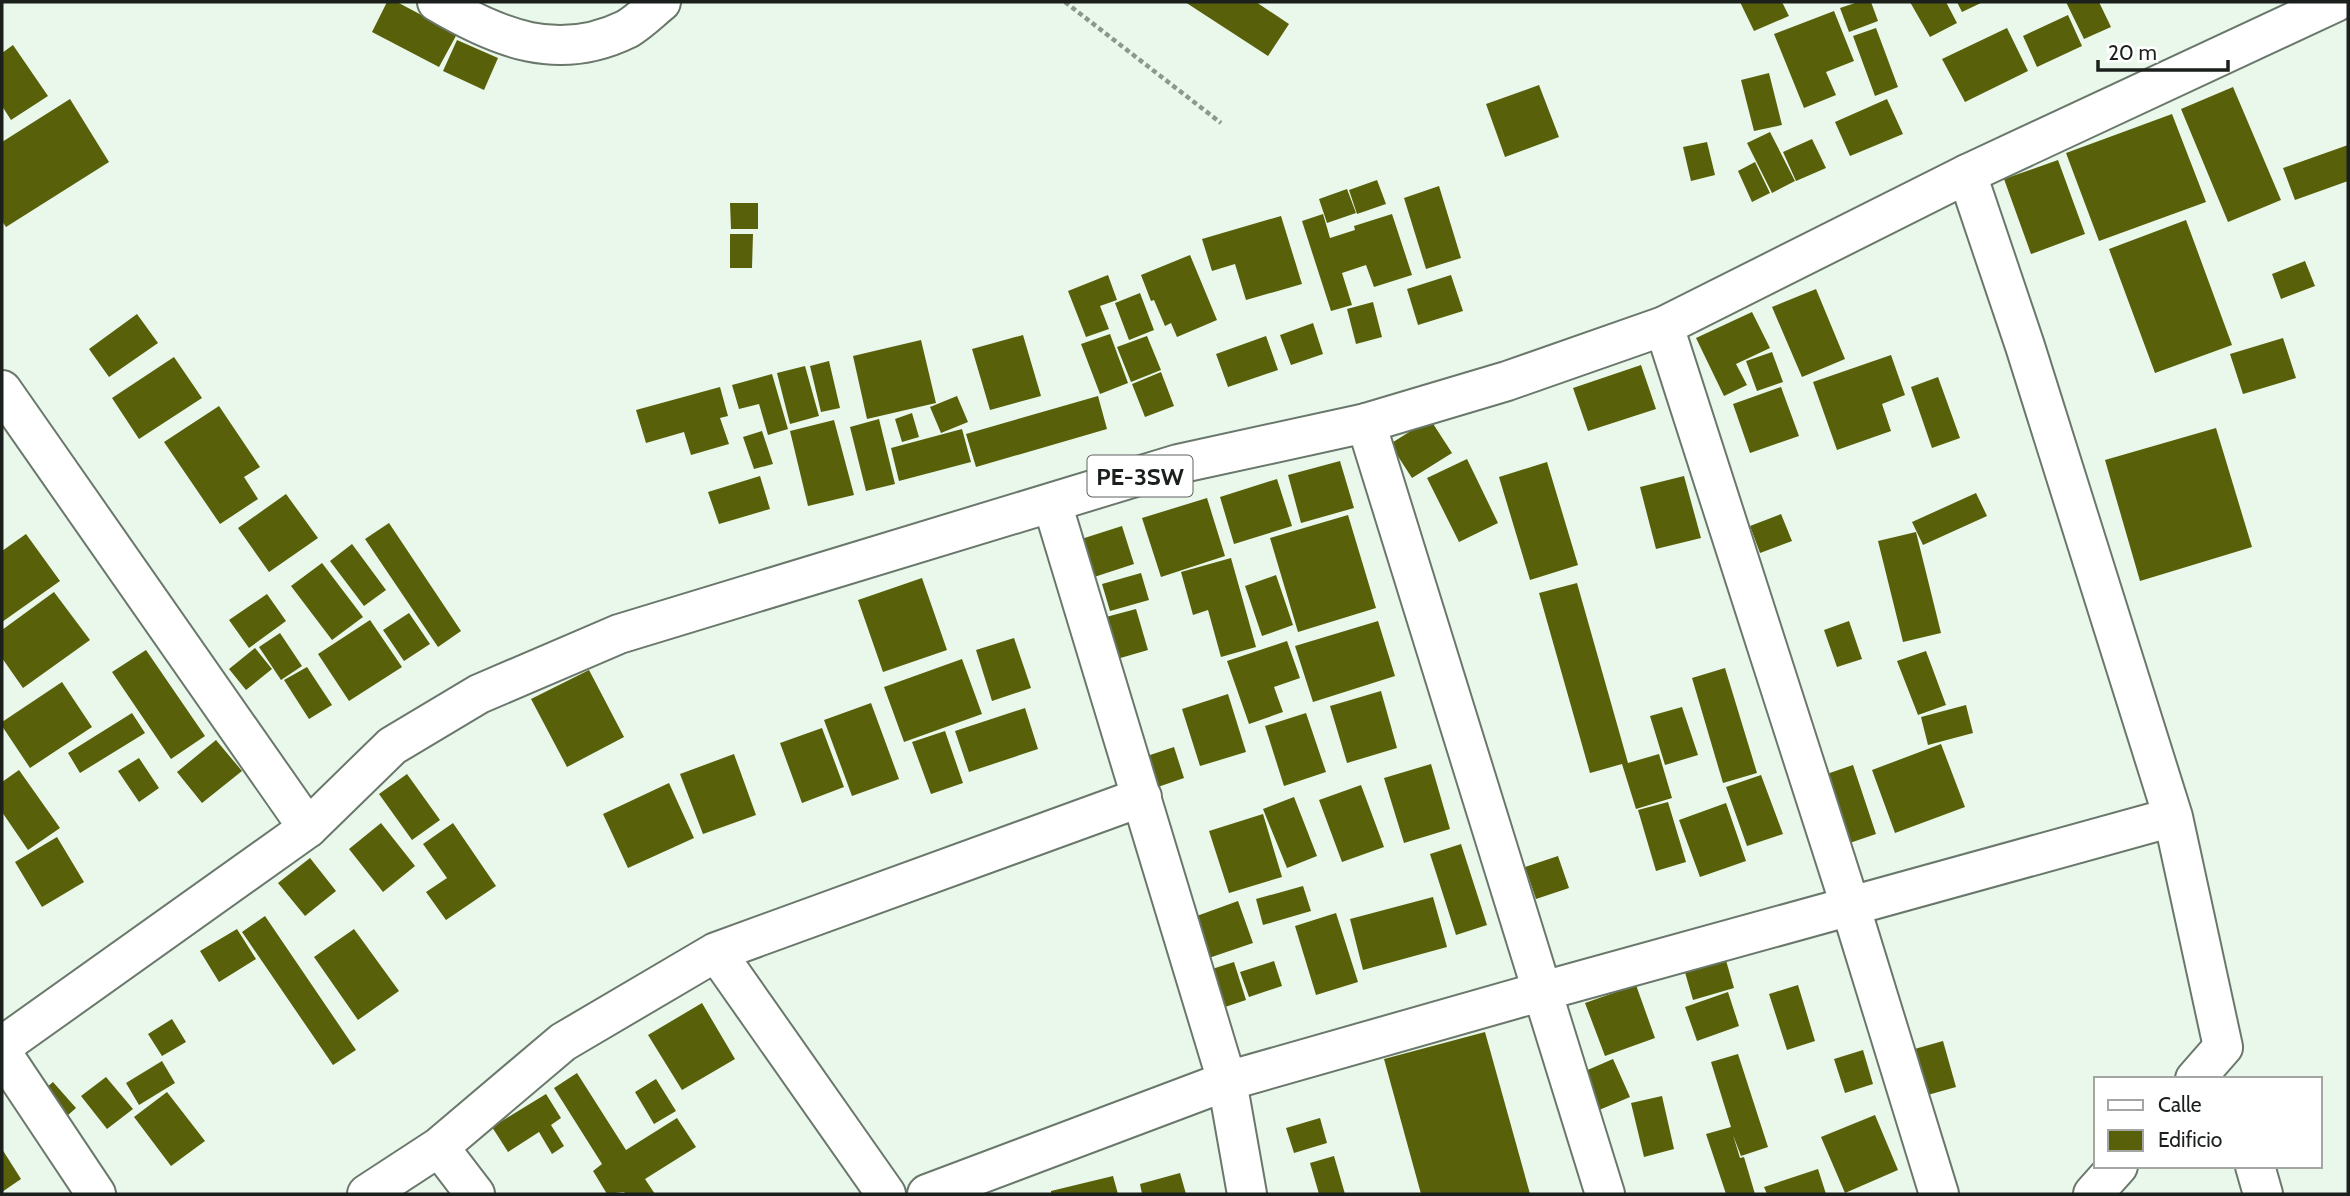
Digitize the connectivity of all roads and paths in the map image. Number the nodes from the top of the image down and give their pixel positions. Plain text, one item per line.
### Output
1 (437, 2) edge
2 (661, 2) edge
3 (1065, 2) edge
4 (2336, 2) edge
5 (1221, 123) dead end
6 (1966, 174) junction
7 (1664, 326) junction
8 (2, 390) edge
9 (1366, 423) junction
10 (1052, 503) junction
11 (1142, 797) junction
12 (2173, 817) junction
13 (308, 828) junction
14 (1850, 905) junction
15 (716, 951) junction
16 (1543, 991) junction
17 (2, 1046) edge
18 (2, 1053) edge
19 (2227, 1063) edge
20 (2199, 1077) edge
21 (1227, 1082) junction
22 (439, 1147) junction
23 (2116, 1168) edge
24 (2256, 1168) edge
25 (96, 1194) edge
26 (366, 1194) edge
27 (475, 1194) edge
28 (886, 1194) edge
29 (927, 1194) edge
30 (1247, 1194) edge
31 (1605, 1194) edge
32 (1939, 1194) edge
33 (2093, 1194) edge
34 (2263, 1194) edge

1 - 2 street
3 - 5 path
4 - 6 street, PE-3SW
6 - 7 street, PE-3SW
6 - 12 street
7 - 9 street, PE-3SW
7 - 14 street
8 - 13 street
9 - 10 street, PE-3SW
9 - 16 street
10 - 11 street
10 - 13 street, PE-3SW
11 - 15 street
11 - 21 street
12 - 14 street
12 - 19 street
13 - 17 street, PE-3SW
14 - 16 street
14 - 32 street
15 - 22 street
15 - 28 street
16 - 21 street
16 - 31 street
18 - 25 street
19 - 20 street
21 - 29 street
21 - 30 street
22 - 26 street
22 - 27 street
23 - 33 street
24 - 34 street

